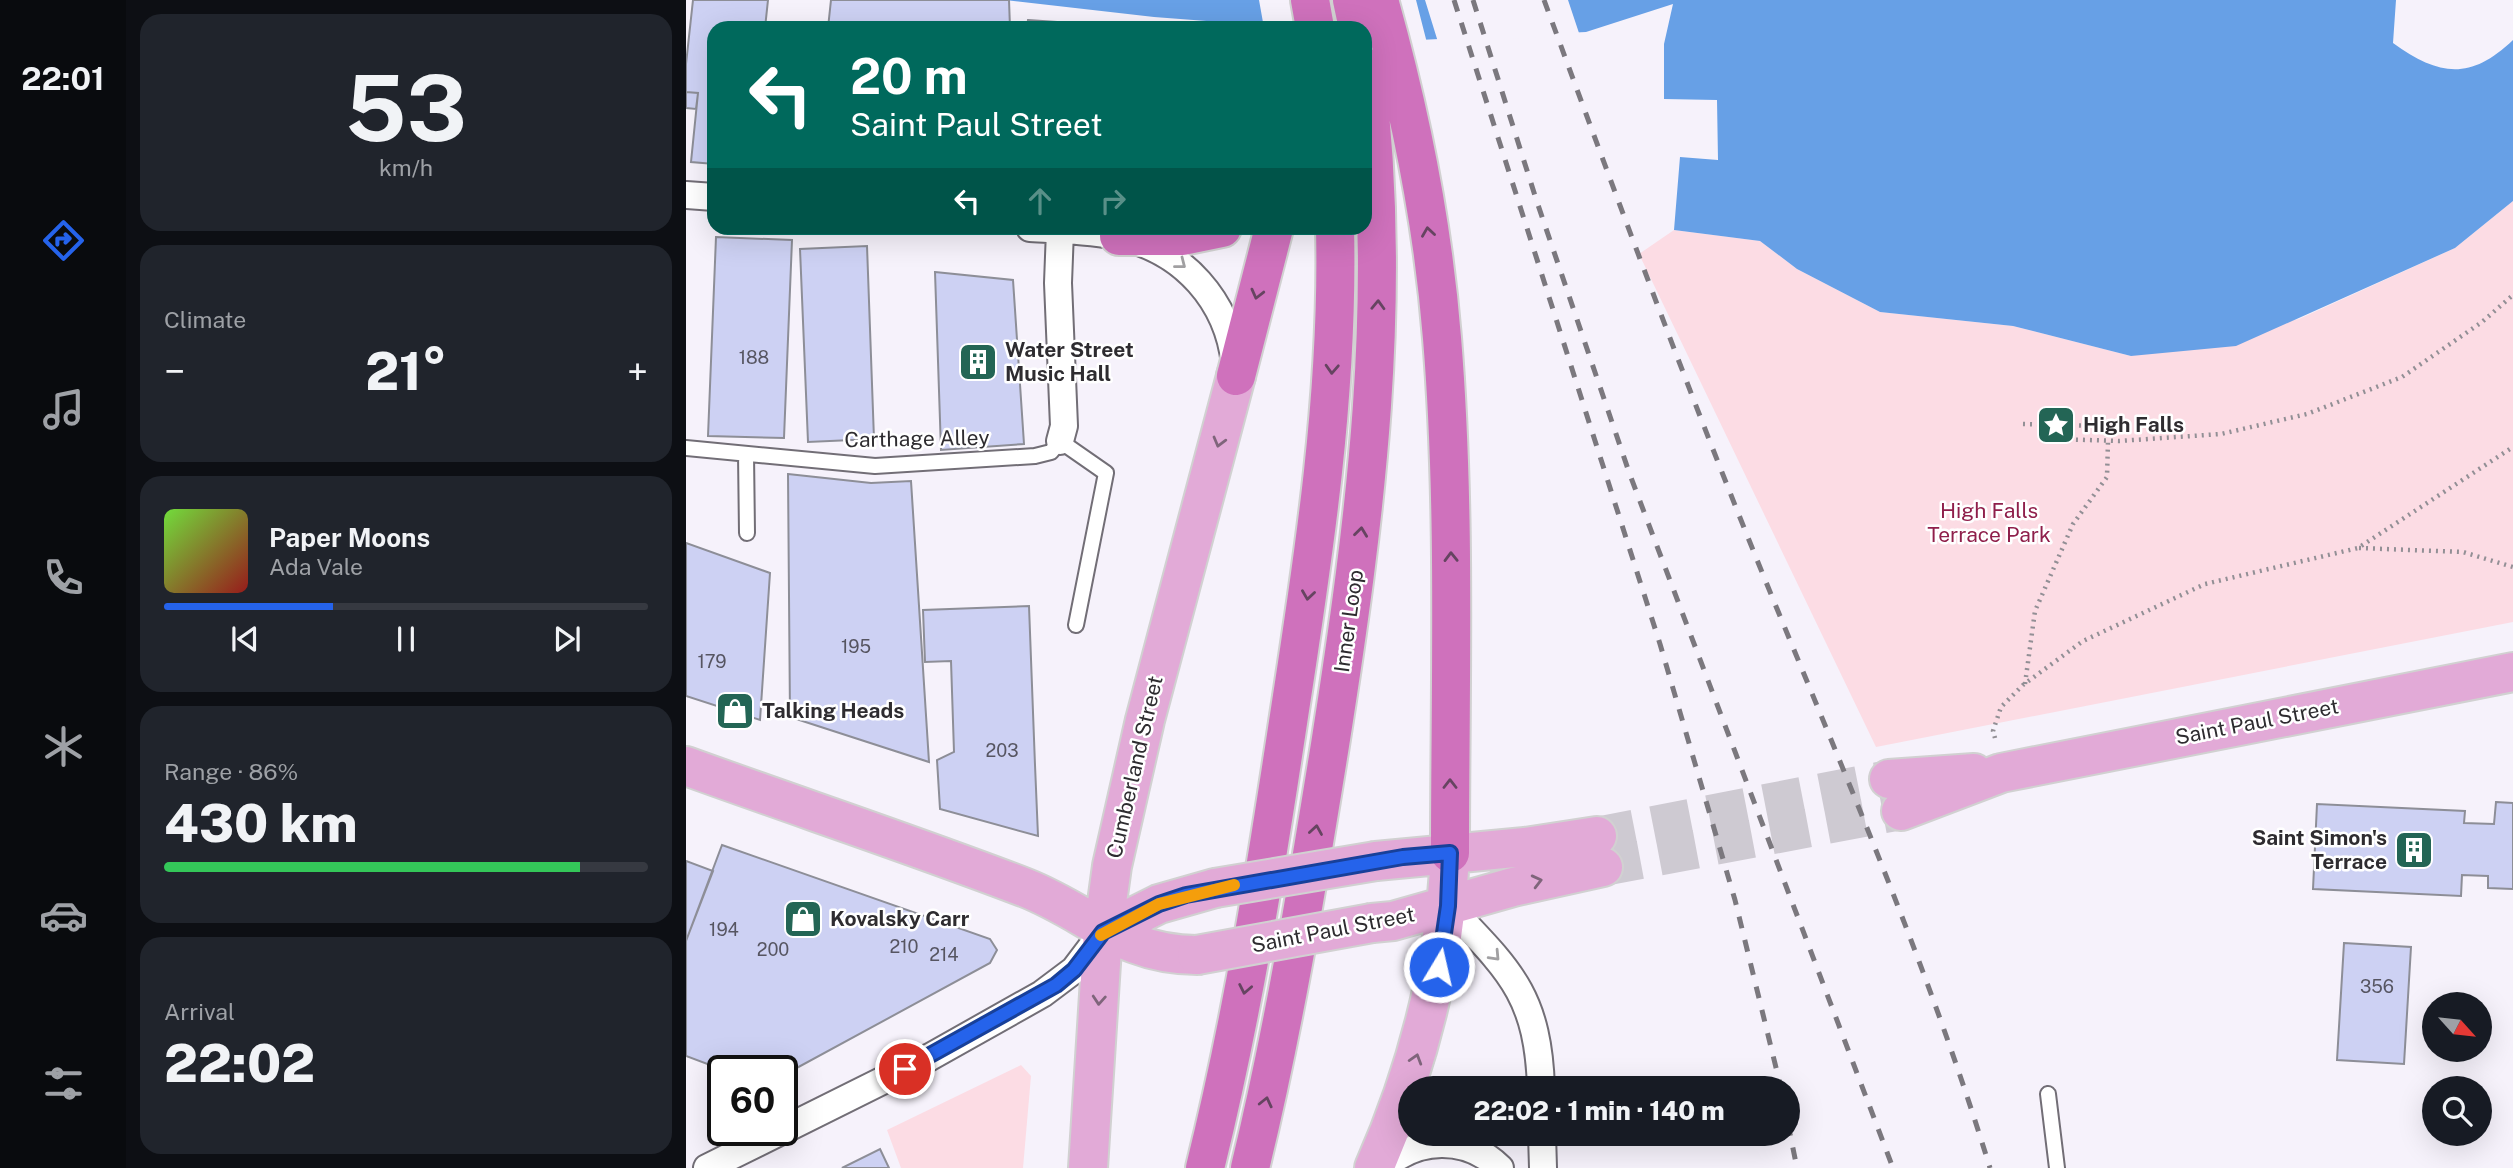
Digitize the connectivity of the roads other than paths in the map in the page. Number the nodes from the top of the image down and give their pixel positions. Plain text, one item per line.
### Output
1 (1301, 0) edge
2 (1310, 0) edge
3 (1352, 0) edge
4 (1379, 0) edge
5 (1303, 21) edge
6 (1314, 21) edge
7 (1356, 21) edge
8 (1380, 62) edge
9 (686, 195) edge
10 (707, 197) edge
11 (1060, 235) edge
12 (1111, 235) edge
13 (1188, 235) edge
14 (1272, 235) edge
15 (1335, 235) edge
16 (1119, 236) junction
17 (1236, 376) junction
18 (1060, 441) junction
19 (686, 448) edge
20 (747, 454) junction
21 (747, 533) dead end
22 (1076, 625) dead end
23 (2513, 672) edge
24 (686, 766) edge
25 (1895, 795) tunnel mouth
26 (1450, 853) junction
27 (1448, 906) junction
28 (1103, 932) junction
29 (1540, 1076) edge
30 (2048, 1094) dead end
31 (1543, 1146) edge
32 (707, 1168) edge
33 (1088, 1168) edge
34 (1205, 1168) edge
35 (1250, 1168) edge
36 (1374, 1168) edge
37 (1383, 1168) edge
38 (1500, 1168) edge
39 (1544, 1168) edge
40 (2057, 1168) edge

1 - 5 highway
2 - 6 highway
3 - 7 highway
4 - 8 highway
26 -> 8 highway
35 -> 8 highway, Inner Loop
9 - 10 street
11 - 18 street
12 - 16 street
13 - 16 highway
14 -> 17 highway
15 -> 34 highway
16 -> 17 street
17 -> 28 main road, Cumberland Street
18 - 20 lane, Carthage Alley
18 - 22 lane
19 - 20 lane, Carthage Alley
20 - 21 lane
23 - 25 main road, Saint Paul Street
24 - 28 main road, Saint Paul Street
26 - 27 main road
27 -> 26 main road, Saint Paul Street
26 - 28 main road, Saint Paul Street, bridge
27 - 28 main road, Saint Paul Street, bridge
27 -> 29 street
36 -> 27 main road
28 - 32 street
28 -> 33 main road, Cumberland Street
30 - 40 lane
31 - 39 street
37 - 38 street

